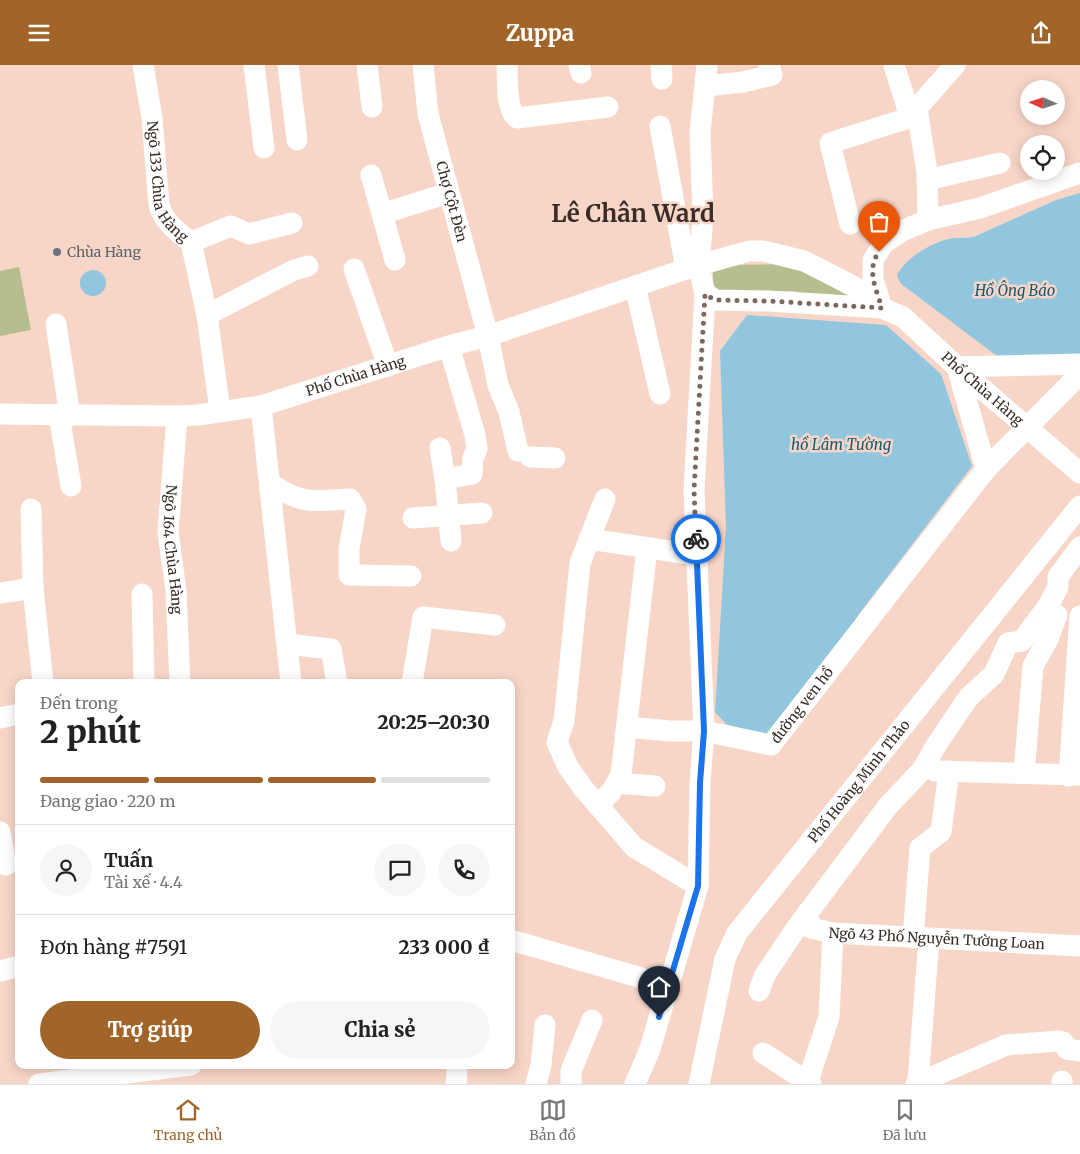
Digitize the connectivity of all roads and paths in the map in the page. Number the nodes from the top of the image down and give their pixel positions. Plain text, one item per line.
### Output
1 (142, 65) edge
2 (254, 65) edge
3 (288, 65) edge
4 (368, 65) edge
5 (423, 65) edge
6 (507, 65) edge
7 (707, 65) edge
8 (769, 65) edge
9 (894, 65) edge
10 (955, 65) edge
11 (705, 86) junction
12 (372, 107) dead end
13 (608, 107) dead end
14 (910, 117) junction
15 (660, 126) dead end
16 (298, 140) dead end
17 (264, 148) dead end
18 (1000, 163) dead end
19 (1080, 173) edge
20 (371, 175) dead end
21 (927, 180) junction
22 (448, 193) junction
23 (382, 214) junction
24 (928, 220) junction
25 (292, 223) dead end
26 (850, 224) dead end
27 (191, 242) junction
28 (395, 260) dead end
29 (308, 266) dead end
30 (692, 268) junction
31 (354, 269) dead end
32 (635, 286) junction
33 (705, 294) junction
34 (882, 308) junction
35 (207, 315) junction
36 (56, 324) dead end
37 (488, 336) junction
38 (449, 346) junction
39 (1080, 364) edge
40 (388, 366) junction
41 (957, 367) junction
42 (1080, 374) edge
43 (660, 394) dead end
44 (261, 406) junction
45 (220, 411) junction
46 (0, 414) edge
47 (65, 416) junction
48 (177, 416) junction
49 (1027, 425) junction
50 (440, 448) dead end
51 (555, 458) dead end
52 (986, 469) junction
53 (1080, 473) edge
54 (445, 479) junction
55 (270, 483) junction
56 (71, 486) dead end
57 (605, 499) dead end
58 (1080, 507) edge
59 (31, 509) dead end
60 (482, 513) dead end
61 (450, 515) junction
62 (413, 518) dead end
63 (589, 539) junction
64 (451, 541) dead end
65 (1080, 547) edge
66 (647, 548) junction
67 (696, 555) junction
68 (411, 576) dead end
69 (33, 588) junction
70 (0, 593) edge
71 (142, 594) dead end
72 (1052, 611) junction
73 (1080, 616) edge
74 (495, 625) dead end
75 (287, 644) junction
76 (43, 679) edge
77 (144, 679) edge
78 (180, 679) edge
79 (291, 679) edge
80 (337, 679) edge
81 (413, 679) edge
82 (15, 715) edge
83 (0, 718) edge
84 (628, 727) junction
85 (704, 731) junction
86 (922, 770) junction
87 (949, 771) junction
88 (1024, 773) junction
89 (1075, 775) edge
90 (616, 783) junction
91 (655, 786) dead end
92 (598, 805) junction
93 (0, 832) edge
94 (6, 865) dead end
95 (698, 886) junction
96 (807, 913) junction
97 (833, 933) junction
98 (921, 939) junction
99 (515, 941) edge
100 (1080, 946) edge
101 (669, 986) junction
102 (760, 991) dead end
103 (592, 1020) dead end
104 (545, 1025) dead end
105 (1080, 1051) edge
106 (763, 1053) dead end
107 (128, 1069) edge
108 (96, 1071) edge
109 (810, 1083) edge
110 (917, 1083) edge
111 (39, 1084) edge
112 (536, 1084) edge
113 (570, 1084) edge
114 (635, 1084) edge
115 (699, 1084) edge

1 - 27 street, Ngõ 133 Chùa Hàng
2 - 17 street
3 - 16 street
4 - 12 street
5 - 22 street, Chợ Cột Đèn
6 - 13 street
7 - 11 street
8 - 11 street
9 - 14 street
10 - 14 street
11 - 30 street
14 - 21 street
14 - 26 street
15 - 30 street
18 - 21 street
19 - 24 street
20 - 23 street
21 - 24 street
22 - 23 street
22 - 37 street, Chợ Cột Đèn
23 - 28 street
24 - 34 street
25 - 27 street
27 - 35 street, Ngõ 133 Chùa Hàng
29 - 35 street
30 - 32 street, Phố Chùa Hàng
30 - 33 street
30 - 34 street, Phố Chùa Hàng
31 - 40 street
32 - 37 street, Phố Chùa Hàng
32 - 43 street
33 - 34 street, Phố Chùa Hàng
33 - 67 street
34 - 41 street, Phố Chùa Hàng
35 - 45 street, Ngõ 133 Chùa Hàng
36 - 47 street
37 - 38 street, Phố Chùa Hàng
37 - 51 street, Chợ Cột Đèn
38 - 40 street, Phố Chùa Hàng
38 - 54 street
39 - 41 street
40 - 44 street, Phố Chùa Hàng
41 - 49 street, Phố Chùa Hàng
41 - 52 street
42 - 49 street
44 - 45 street, Phố Chùa Hàng
44 - 55 street
45 - 48 street, Phố Chùa Hàng
46 - 47 street, Phố Chùa Hàng
47 - 48 street, Phố Chùa Hàng
47 - 56 street
48 - 78 street, Ngõ 164 Chùa Hàng
49 - 52 street
49 - 53 street, Phố Chùa Hàng
50 - 54 street
52 - 85 street, đường ven hồ
54 - 61 street
55 - 68 street
55 - 75 street
57 - 63 street
58 - 115 street, Phố Hoàng Minh Thảo
59 - 69 street
60 - 61 street
61 - 62 street
61 - 64 street
63 - 66 street
63 - 92 street
65 - 72 street
66 - 67 street
66 - 84 street
67 - 85 street
69 - 70 street
69 - 76 street
71 - 77 street
72 - 73 street
72 - 86 street
72 - 88 street
73 - 89 street
74 - 81 street
75 - 79 street
75 - 80 street
82 - 83 street
84 - 85 street
84 - 90 street
85 - 95 street
86 - 87 street
86 - 96 street
87 - 88 street
87 - 98 street
88 - 89 street
90 - 91 street
90 - 92 street
92 - 95 street
93 - 94 street
95 - 101 street
96 - 97 street, Ngõ 43 Phố Nguyễn Tường Loan
96 - 102 street
97 - 98 street, Ngõ 43 Phố Nguyễn Tường Loan
97 - 109 street
98 - 100 street, Ngõ 43 Phố Nguyễn Tường Loan
98 - 110 street
99 - 101 street
101 - 114 street
103 - 113 street
104 - 112 street
105 - 110 street
106 - 109 street
107 - 108 street
108 - 111 street

